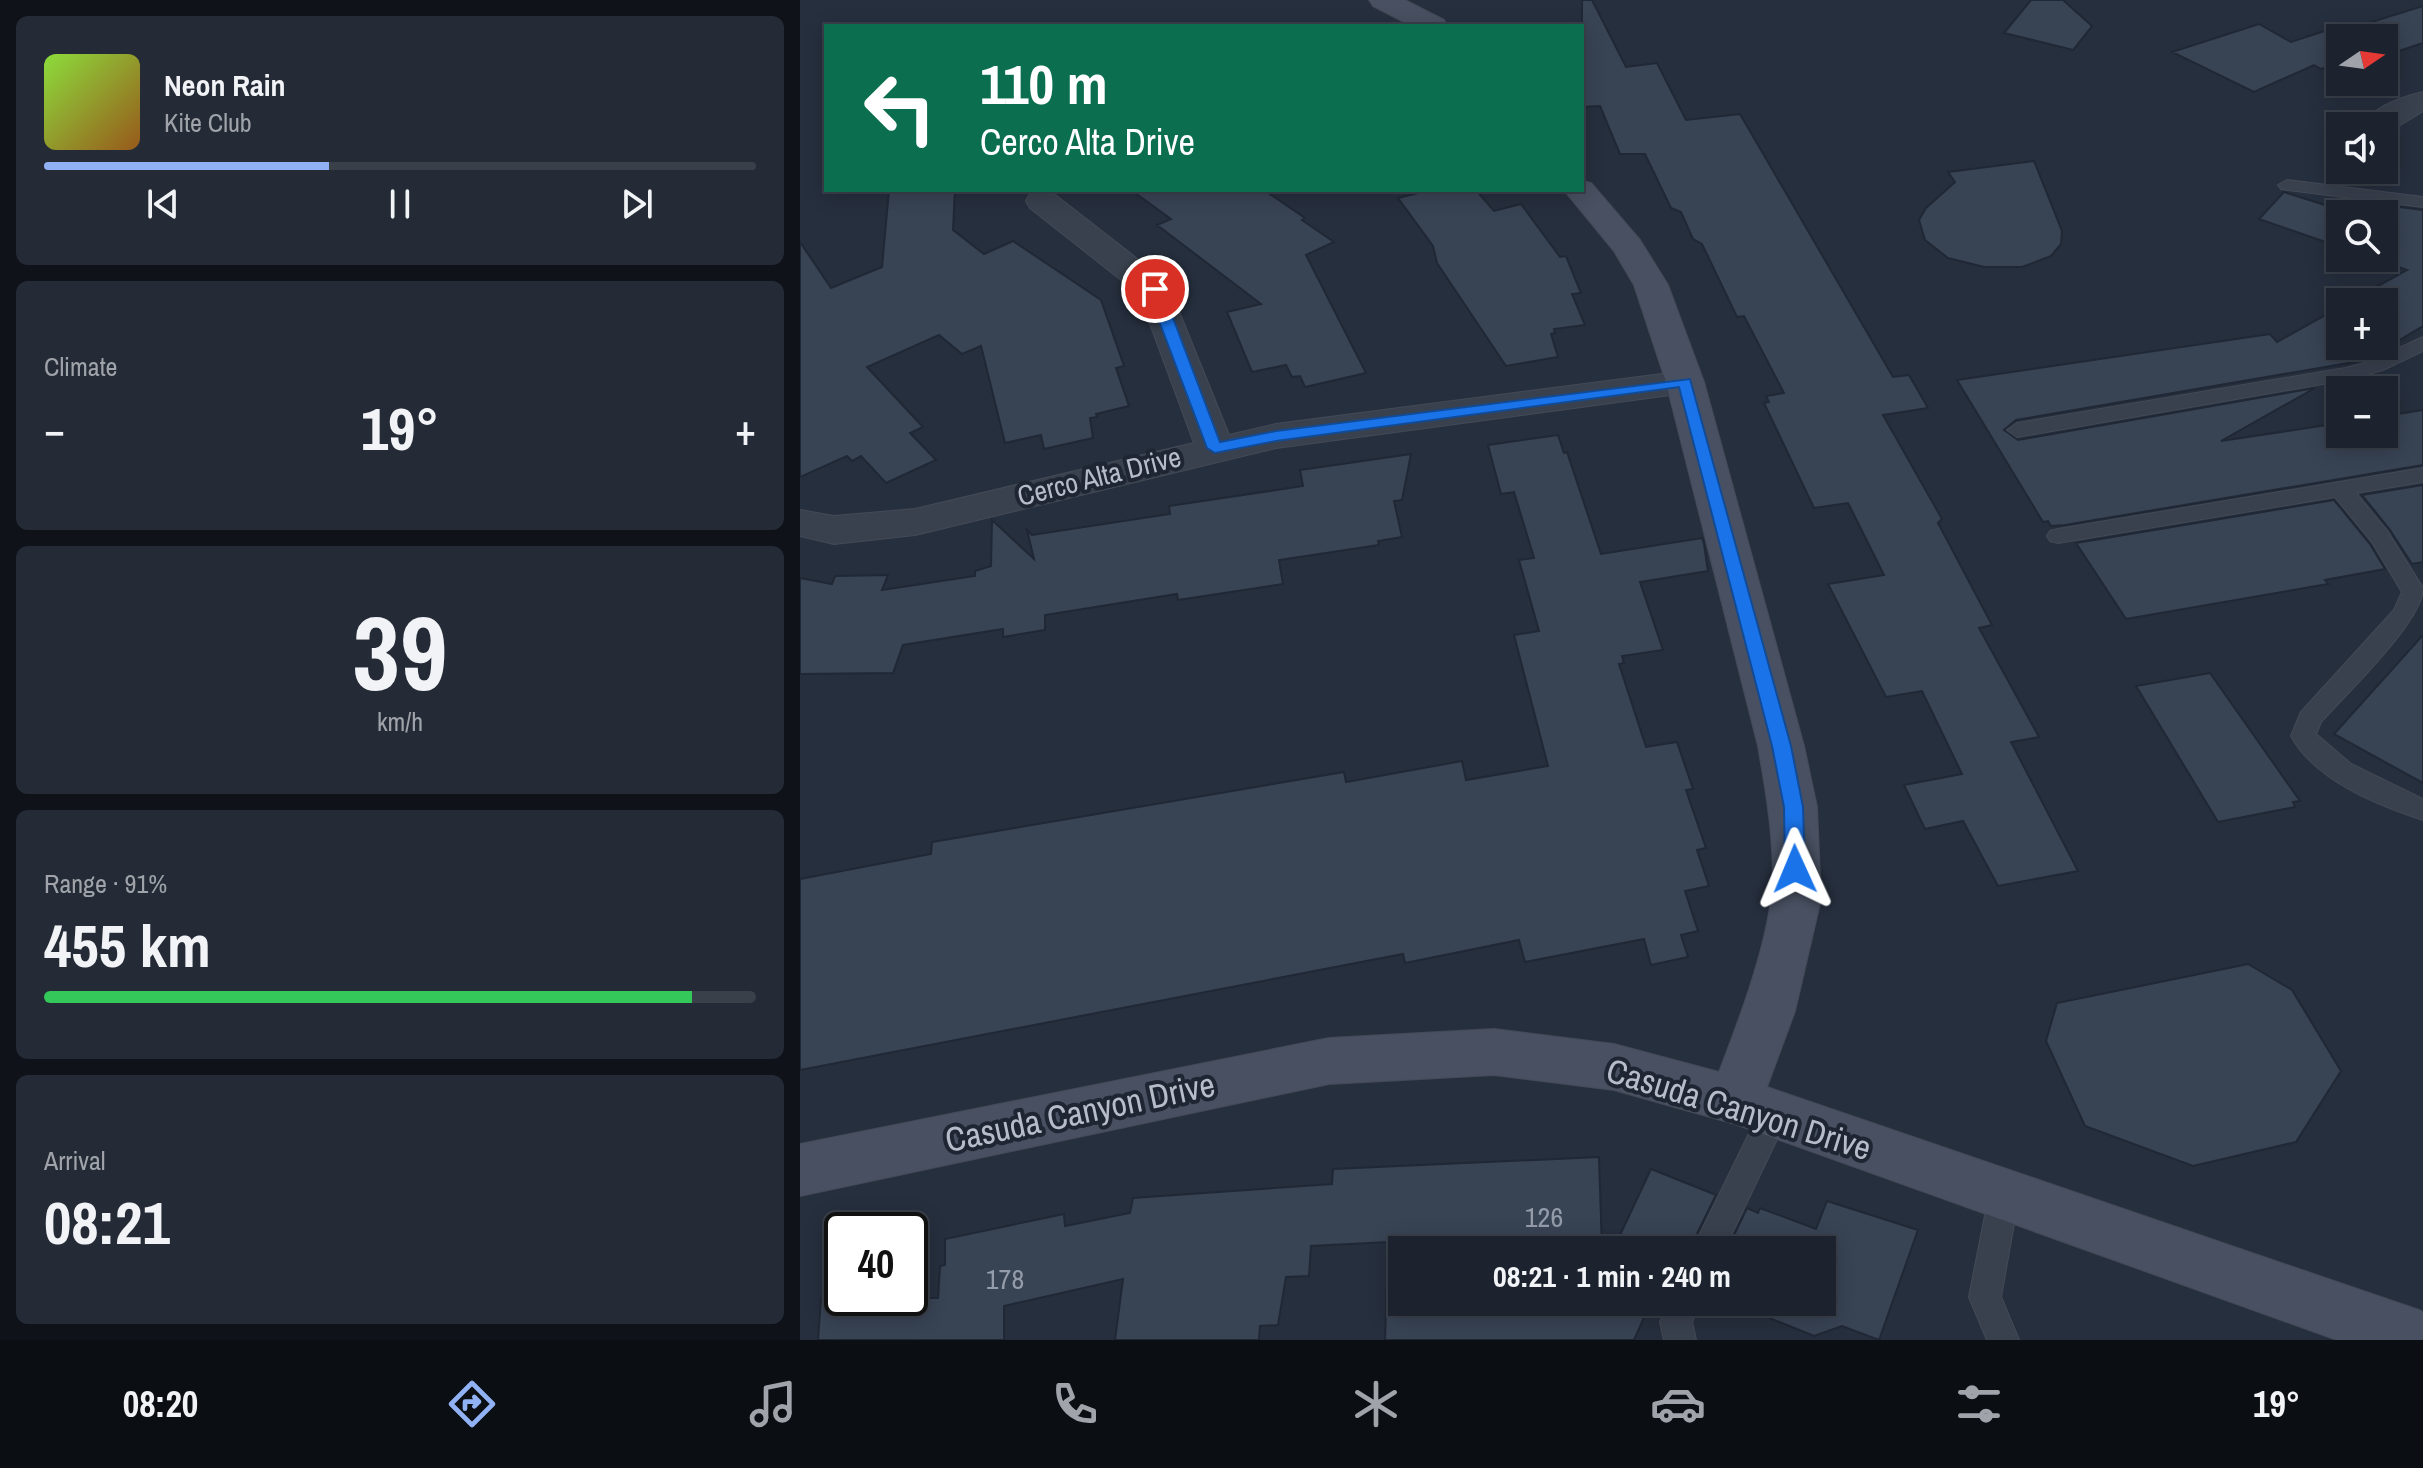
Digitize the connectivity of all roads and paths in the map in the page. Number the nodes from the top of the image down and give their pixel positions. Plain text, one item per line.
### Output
1 (1383, 0) edge
2 (1430, 24) edge
3 (2423, 101) edge
4 (2398, 112) edge
5 (2287, 185) dead end
6 (1582, 192) edge
7 (1042, 201) dead end
8 (2423, 202) edge
9 (2423, 343) edge
10 (1685, 382) junction
11 (2017, 430) dead end
12 (1215, 448) junction
13 (2423, 475) edge
14 (2340, 489) junction
15 (800, 523) edge
16 (2058, 536) dead end
17 (2423, 810) edge
18 (1755, 1107) junction
19 (800, 1170) edge
20 (2004, 1195) junction
21 (1713, 1236) edge
22 (1679, 1316) edge
23 (1680, 1340) edge
24 (2003, 1340) edge
25 (2419, 1340) edge

1 - 2 street
3 - 4 street
5 - 8 lane
6 - 10 street
7 - 12 street
9 - 11 lane
10 - 12 street, Cerco Alta Drive
10 - 18 street
12 - 15 street, Cerco Alta Drive
13 - 14 lane
14 - 16 lane
14 - 17 lane
18 - 19 street, Casuda Canyon Drive
18 - 20 street, Casuda Canyon Drive
18 - 21 lane
20 - 24 lane
20 - 25 street, Casuda Canyon Drive
22 - 23 lane

